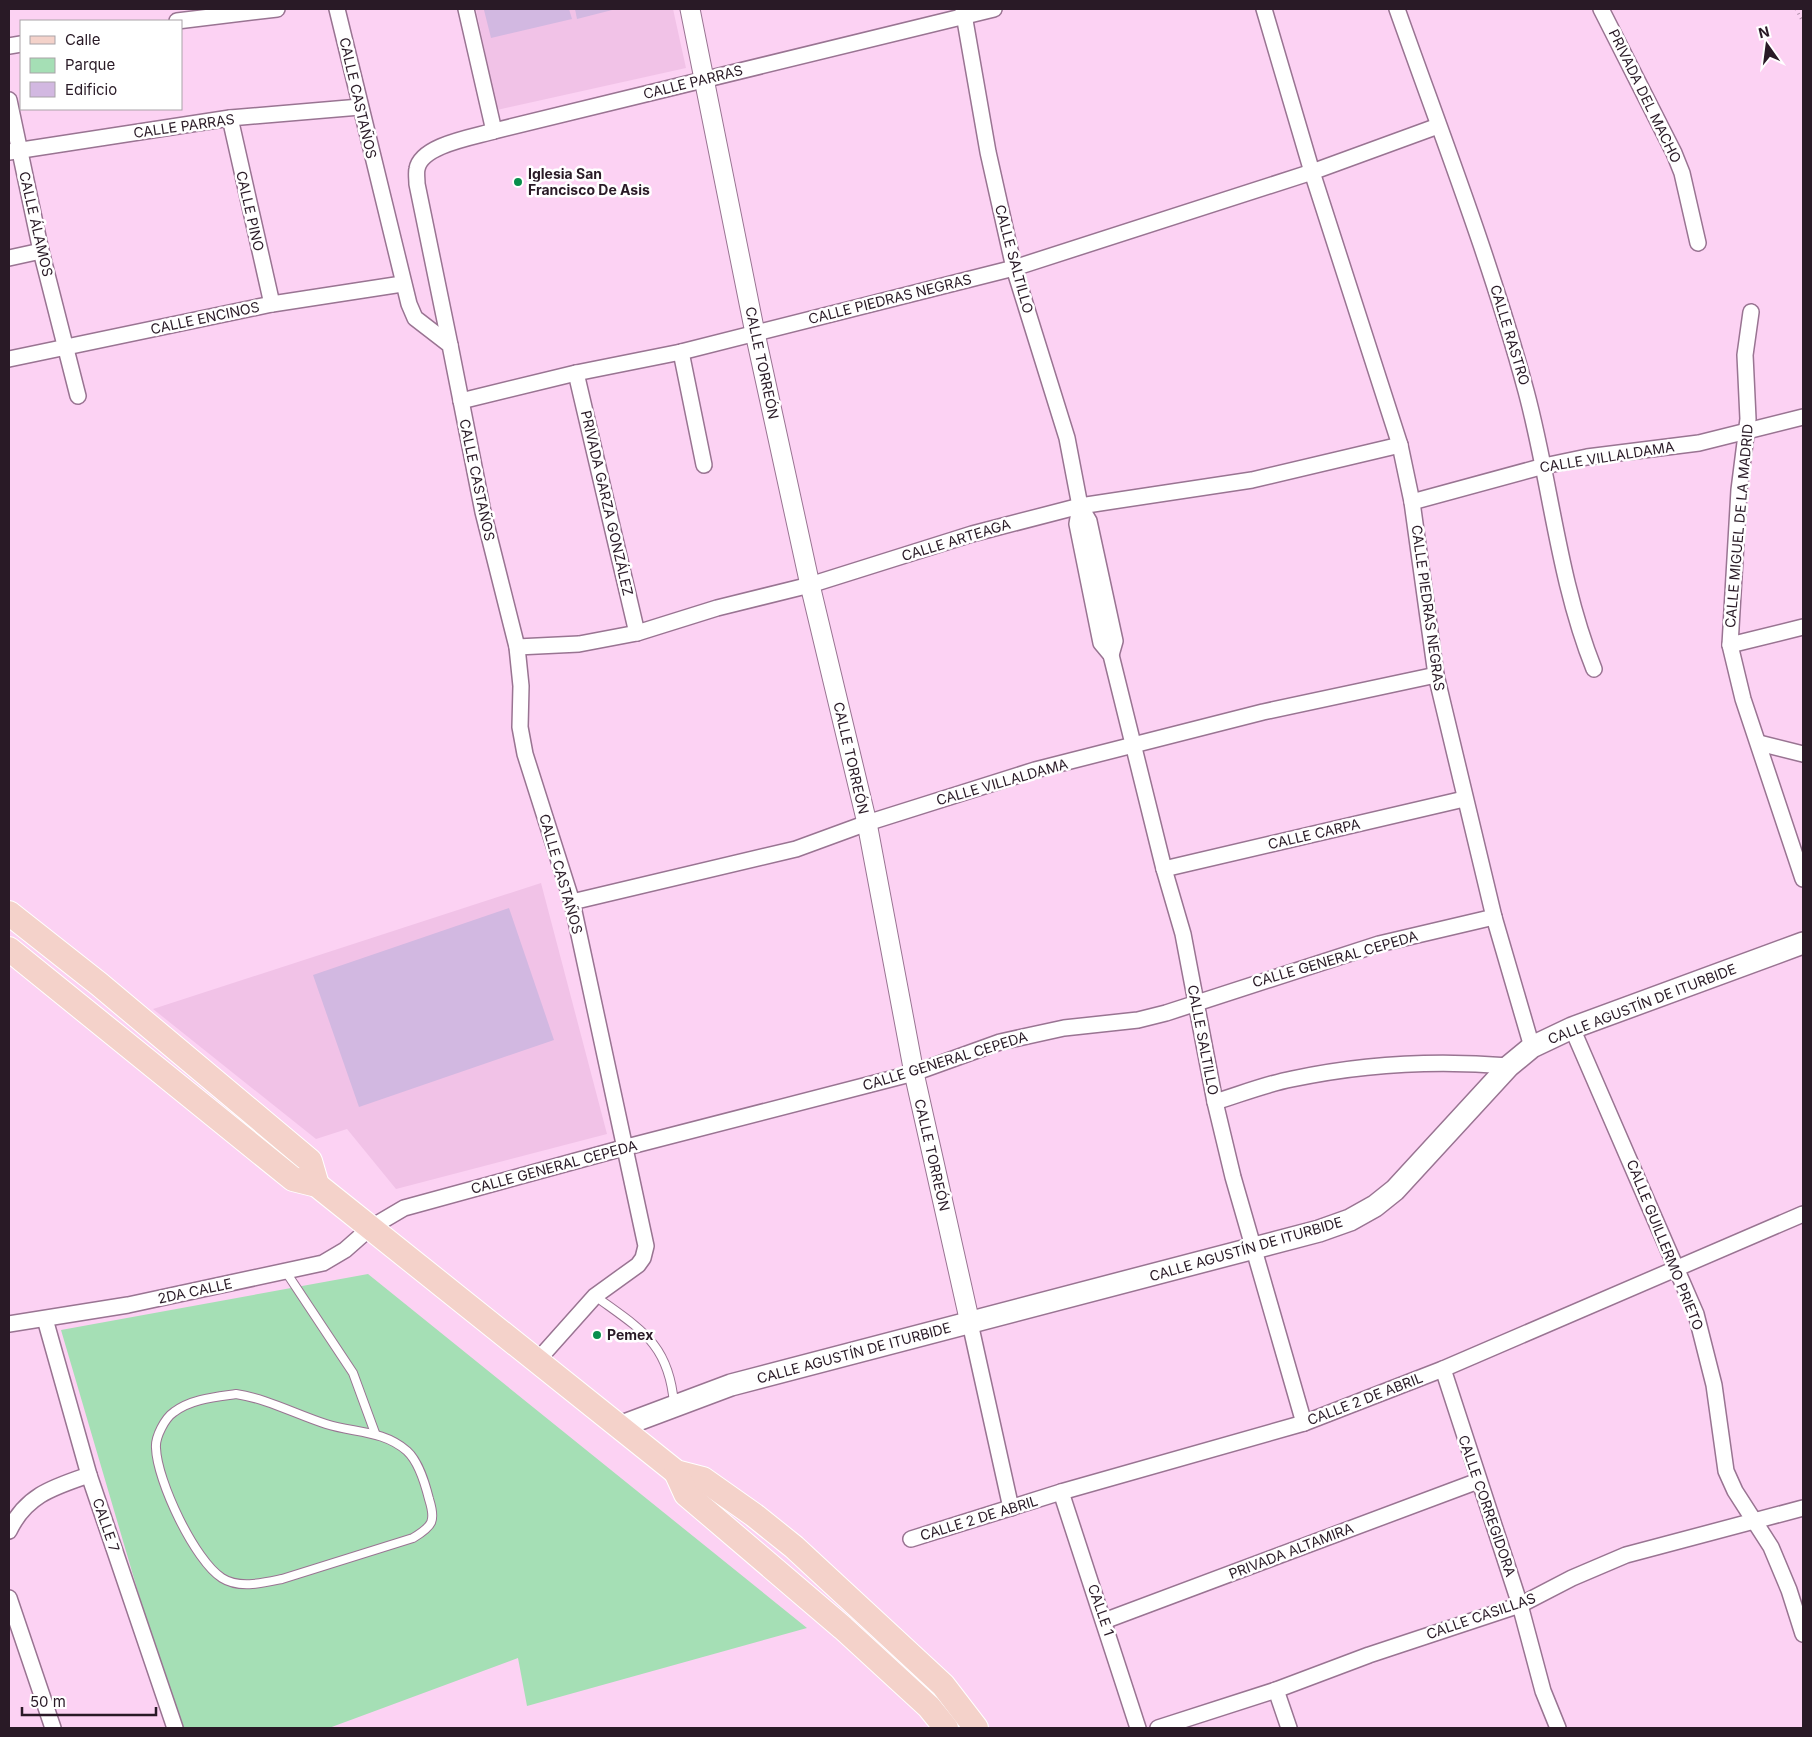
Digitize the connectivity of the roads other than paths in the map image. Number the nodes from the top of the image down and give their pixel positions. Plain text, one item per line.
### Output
1 (277, 9) edge
2 (337, 9) edge
3 (466, 9) edge
4 (690, 9) edge
5 (994, 9) edge
6 (1264, 9) edge
7 (1397, 9) edge
8 (1601, 9) edge
9 (964, 13) edge
10 (182, 20) edge
11 (704, 79) junction
12 (9, 100) edge
13 (360, 107) junction
14 (230, 118) junction
15 (1438, 126) junction
16 (494, 131) junction
17 (14, 151) edge
18 (1312, 172) junction
19 (417, 184) joint
20 (1698, 243) dead end
21 (41, 251) junction
22 (9, 258) edge
23 (1014, 268) junction
24 (402, 284) junction
25 (272, 304) junction
26 (1750, 312) dead end
27 (755, 333) junction
28 (450, 345) junction
29 (66, 347) junction
30 (681, 352) junction
31 (9, 359) edge
32 (576, 373) junction
33 (78, 396) dead end
34 (461, 401) junction
35 (1803, 417) edge
36 (1746, 432) junction
37 (1400, 445) junction
38 (704, 464) dead end
39 (1544, 466) junction
40 (1412, 502) junction
41 (1080, 506) junction
42 (810, 585) junction
43 (1803, 627) edge
44 (637, 633) junction
45 (1730, 646) junction
46 (517, 648) junction
47 (1594, 669) dead end
48 (1436, 675) junction
49 (1759, 744) junction
50 (1133, 747) junction
51 (1803, 754) edge
52 (1464, 799) junction
53 (867, 823) junction
54 (1164, 869) junction
55 (1803, 879) edge
56 (572, 902) junction
57 (9, 913) edge
58 (1494, 917) junction
59 (1803, 943) edge
60 (9, 949) edge
61 (1196, 1002) junction
62 (1572, 1028) junction
63 (1532, 1047) junction
64 (1509, 1066) junction
65 (914, 1073) junction
66 (1215, 1102) junction
67 (624, 1148) junction
68 (317, 1185) junction
69 (1803, 1214) edge
70 (370, 1228) junction
71 (1254, 1249) junction
72 (1677, 1269) junction
73 (286, 1272) junction
74 (595, 1296) junction
75 (45, 1319) junction
76 (970, 1323) junction
77 (9, 1324) edge
78 (537, 1362) junction
79 (1443, 1369) junction
80 (674, 1406) junction
81 (1304, 1422) junction
82 (619, 1427) junction
83 (375, 1433) junction
84 (676, 1472) junction
85 (89, 1475) junction
86 (1478, 1481) junction
87 (1061, 1492) junction
88 (1011, 1508) junction
89 (1803, 1508) edge
90 (1756, 1521) junction
91 (9, 1531) edge
92 (911, 1539) dead end
93 (9, 1598) edge
94 (1520, 1605) junction
95 (1104, 1620) junction
96 (1803, 1634) edge
97 (1276, 1690) junction
98 (942, 1725) edge
99 (53, 1728) edge
100 (175, 1728) edge
101 (976, 1728) edge
102 (1138, 1728) edge
103 (1158, 1728) edge
104 (1289, 1728) edge
105 (1558, 1728) edge

1 - 10 street
2 - 13 street, CALLE CASTAÑOS
3 - 16 street
4 - 11 street, CALLE TORREÓN
5 - 9 street, CALLE PARRAS
6 - 18 street, CALLE PIEDRAS NEGRAS
7 - 15 street, CALLE RASTRO
8 - 20 street, PRIVADA DEL MACHO
9 - 11 street, CALLE PARRAS
9 - 23 street, CALLE SALTILLO
11 - 16 street, CALLE PARRAS
11 - 27 street, CALLE TORREÓN
12 - 17 street, CALLE ÁLAMOS
13 - 14 street, CALLE PARRAS
13 - 24 street, CALLE CASTAÑOS
14 - 17 street, CALLE PARRAS
14 - 25 street, CALLE PINO
15 - 18 street, CALLE PIEDRAS NEGRAS
15 - 39 street, CALLE RASTRO
16 - 19 street, CALLE PARRAS
17 - 21 street, CALLE ÁLAMOS
18 - 23 street, CALLE PIEDRAS NEGRAS
18 - 37 street, CALLE PIEDRAS NEGRAS
19 - 28 street, CALLE CASTAÑOS
21 - 22 street
21 - 29 street, CALLE ÁLAMOS
23 - 27 street, CALLE PIEDRAS NEGRAS
23 - 41 street, CALLE SALTILLO
24 - 25 street, CALLE ENCINOS
24 - 28 street, CALLE CASTAÑOS
25 - 29 street, CALLE ENCINOS
26 - 36 street, CALLE MIGUEL DE LA MADRID
27 - 30 street, CALLE PIEDRAS NEGRAS
27 - 42 street, CALLE TORREÓN
28 - 34 street, CALLE CASTAÑOS
29 - 31 street, CALLE ENCINOS
29 - 33 street, CALLE ÁLAMOS
30 - 32 street, CALLE PIEDRAS NEGRAS
30 - 38 street
32 - 34 street, CALLE PIEDRAS NEGRAS
32 - 44 street, PRIVADA GARZA GONZÁLEZ
34 - 46 street, CALLE CASTAÑOS
35 - 36 street, CALLE VILLALDAMA
36 - 39 street, CALLE VILLALDAMA
36 - 45 street, CALLE MIGUEL DE LA MADRID
37 - 40 street, CALLE PIEDRAS NEGRAS
37 - 41 street, CALLE ARTEAGA
39 - 40 street, CALLE VILLALDAMA
39 - 47 street, CALLE RASTRO
40 - 48 street, CALLE PIEDRAS NEGRAS
41 - 42 street, CALLE ARTEAGA
41 - 50 street, CALLE SALTILLO
42 - 44 street, CALLE ARTEAGA
42 - 53 street, CALLE TORREÓN
43 - 45 street
44 - 46 street, CALLE ARTEAGA
45 - 49 street, CALLE MIGUEL DE LA MADRID
46 - 56 street, CALLE CASTAÑOS
48 - 50 street, CALLE VILLALDAMA
48 - 52 street, CALLE PIEDRAS NEGRAS
49 - 51 street
49 - 55 street, CALLE MIGUEL DE LA MADRID
50 - 53 street, CALLE VILLALDAMA
50 - 54 street, CALLE SALTILLO
52 - 54 street, CALLE CARPA
52 - 58 street, CALLE PIEDRAS NEGRAS
53 - 56 street, CALLE VILLALDAMA
53 - 65 street, CALLE TORREÓN
54 - 61 street, CALLE SALTILLO
56 - 67 street, CALLE CASTAÑOS
57 - 68 main road
58 - 61 street, CALLE GENERAL CEPEDA
58 - 63 street, CALLE PIEDRAS NEGRAS
59 - 62 main road, CALLE AGUSTÍN DE ITURBIDE
60 - 68 main road
61 - 65 street, CALLE GENERAL CEPEDA
61 - 66 street, CALLE SALTILLO
62 - 63 main road, CALLE AGUSTÍN DE ITURBIDE
62 - 72 street, CALLE GUILLERMO PRIETO
63 - 64 main road, CALLE AGUSTÍN DE ITURBIDE
64 - 66 street
64 - 71 main road, CALLE AGUSTÍN DE ITURBIDE
65 - 67 street, CALLE GENERAL CEPEDA
65 - 76 street, CALLE TORREÓN
66 - 71 street, CALLE SALTILLO
67 - 70 street, CALLE GENERAL CEPEDA
67 - 74 street, CALLE CASTAÑOS
68 - 70 main road
69 - 72 street, CALLE 2 DE ABRIL
70 - 73 street, 2DA CALLE
70 - 78 main road
71 - 76 main road, CALLE AGUSTÍN DE ITURBIDE
71 - 81 street, CALLE SALTILLO
72 - 79 street, CALLE 2 DE ABRIL
72 - 90 street, CALLE GUILLERMO PRIETO
73 - 75 street, 2DA CALLE
73 - 83 lane
74 - 78 street, CALLE CASTAÑOS
74 - 80 lane
75 - 77 street, 2DA CALLE
75 - 85 street, CALLE 7
76 - 80 main road, CALLE AGUSTÍN DE ITURBIDE
76 - 88 street, CALLE TORREÓN
78 - 82 main road
79 - 81 street, CALLE 2 DE ABRIL
79 - 86 street, CALLE CORREGIDORA
80 - 82 main road, CALLE AGUSTÍN DE ITURBIDE
81 - 87 street, CALLE 2 DE ABRIL
82 - 84 main road
83 - 83 lane
84 - 98 main road
84 - 101 main road
85 - 91 street
85 - 100 street, CALLE 7
86 - 94 street, CALLE CORREGIDORA
86 - 95 street, PRIVADA ALTAMIRA
87 - 88 street, CALLE 2 DE ABRIL
87 - 95 street, CALLE 1
88 - 92 street, CALLE 2 DE ABRIL
89 - 90 street, CALLE CASILLAS
90 - 94 street, CALLE CASILLAS
90 - 96 street, CALLE GUILLERMO PRIETO
93 - 99 street
94 - 97 street, CALLE CASILLAS
94 - 105 street, CALLE CORREGIDORA
95 - 102 street, CALLE 1
97 - 103 street, CALLE CASILLAS
97 - 104 street

